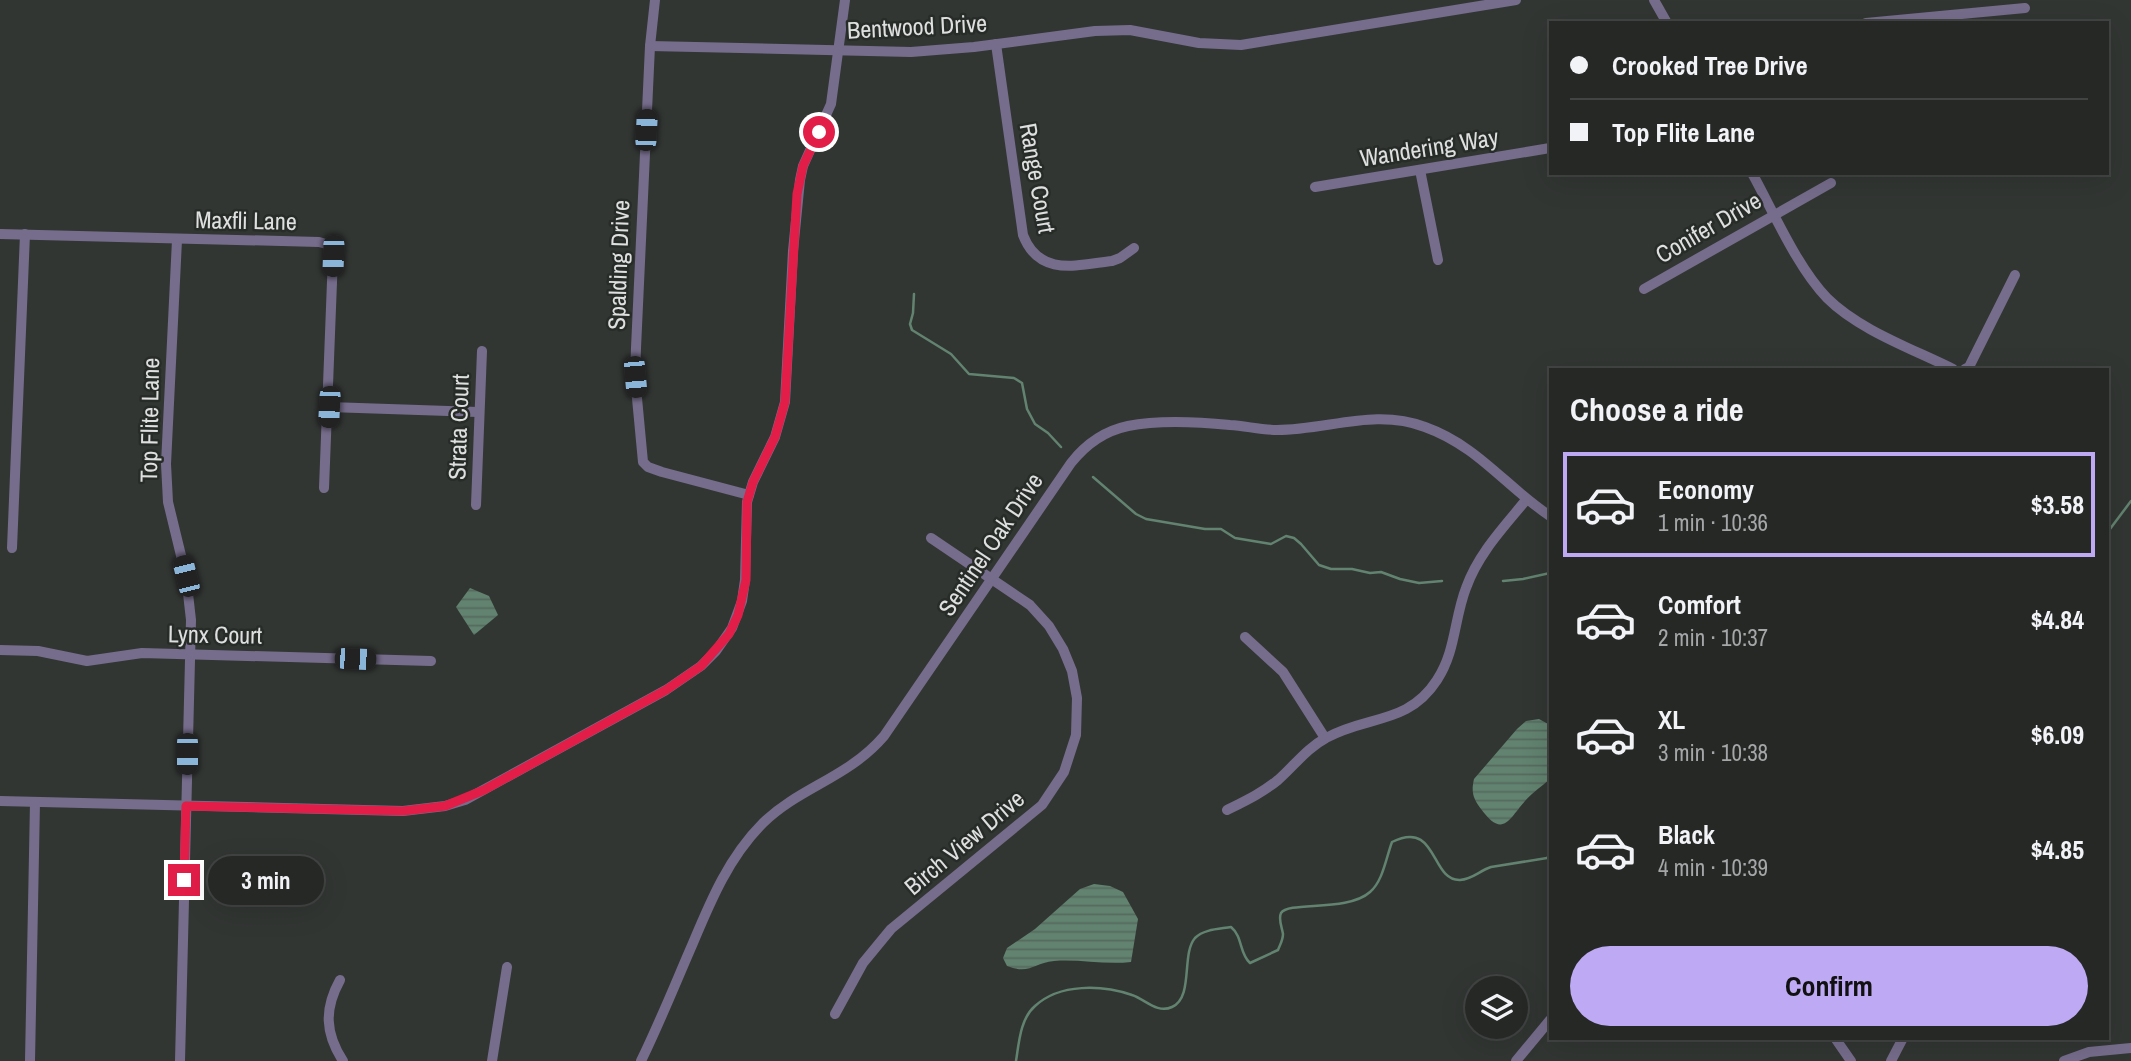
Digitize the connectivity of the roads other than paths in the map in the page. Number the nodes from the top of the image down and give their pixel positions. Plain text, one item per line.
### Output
1 (655, 0) edge
2 (845, 0) edge
3 (1516, 0) edge
4 (1654, 0) edge
5 (1486, 3) edge
6 (2025, 8) dead end
7 (1666, 21) edge
8 (1887, 21) edge
9 (996, 44) junction
10 (650, 46) junction
11 (838, 51) junction
12 (1549, 148) edge
13 (1420, 170) junction
14 (1753, 175) edge
15 (1831, 183) dead end
16 (1315, 187) dead end
17 (1774, 213) junction
18 (0, 234) edge
19 (25, 234) junction
20 (177, 240) junction
21 (1133, 248) dead end
22 (1438, 260) dead end
23 (2015, 275) dead end
24 (1644, 289) dead end
25 (482, 351) dead end
26 (1951, 368) edge
27 (1967, 368) edge
28 (329, 407) junction
29 (478, 412) junction
30 (324, 488) dead end
31 (749, 495) junction
32 (1526, 500) junction
33 (476, 505) dead end
34 (1549, 515) edge
35 (931, 538) dead end
36 (12, 548) dead end
37 (992, 579) junction
38 (1245, 637) dead end
39 (0, 650) edge
40 (190, 654) junction
41 (431, 661) dead end
42 (1325, 738) junction
43 (0, 802) edge
44 (35, 802) junction
45 (186, 806) junction
46 (1227, 810) dead end
47 (508, 967) dead end
48 (340, 980) dead end
49 (835, 1014) dead end
50 (1549, 1021) edge
51 (1836, 1040) edge
52 (1902, 1040) edge
53 (2131, 1048) edge
54 (30, 1061) edge
55 (180, 1061) edge
56 (343, 1061) edge
57 (492, 1061) edge
58 (641, 1061) edge
59 (1516, 1061) edge
60 (1851, 1061) edge
61 (1891, 1061) edge
62 (2064, 1061) edge

1 - 10 street, Spalding Drive
2 - 11 street
3 - 5 street, Bentwood Drive
4 - 7 street
5 - 9 street, Bentwood Drive
6 - 8 street
9 - 11 street, Bentwood Drive
9 - 21 street, Range Court
10 - 11 street, Bentwood Drive
10 - 31 street, Spalding Drive
11 - 31 street
12 - 13 street, Wandering Way
13 - 16 street, Wandering Way
13 - 22 street
14 - 17 street
15 - 17 street, Conifer Drive
17 - 24 street, Conifer Drive
17 - 26 street
18 - 19 street, Maxfli Lane
19 - 20 street, Maxfli Lane
19 - 36 street
20 - 28 street, Maxfli Lane
20 - 40 street, Top Flite Lane
23 - 27 street
25 - 29 street, Strata Court
28 - 29 street
28 - 30 street, Maxfli Lane
29 - 33 street, Strata Court
31 - 45 street
32 - 34 street, Sentinel Oak Drive
32 - 37 street, Sentinel Oak Drive
32 - 42 street
35 - 37 street, Birch View Drive
37 - 49 street, Birch View Drive
37 - 58 street, Sentinel Oak Drive
38 - 42 street
39 - 40 street, Lynx Court
40 - 41 street, Lynx Court
40 - 45 street, Top Flite Lane
42 - 46 street
43 - 44 street
44 - 45 street
44 - 54 street
45 - 55 street, Top Flite Lane
47 - 57 street
48 - 56 street
50 - 59 street
51 - 60 street
52 - 61 street
53 - 62 street

